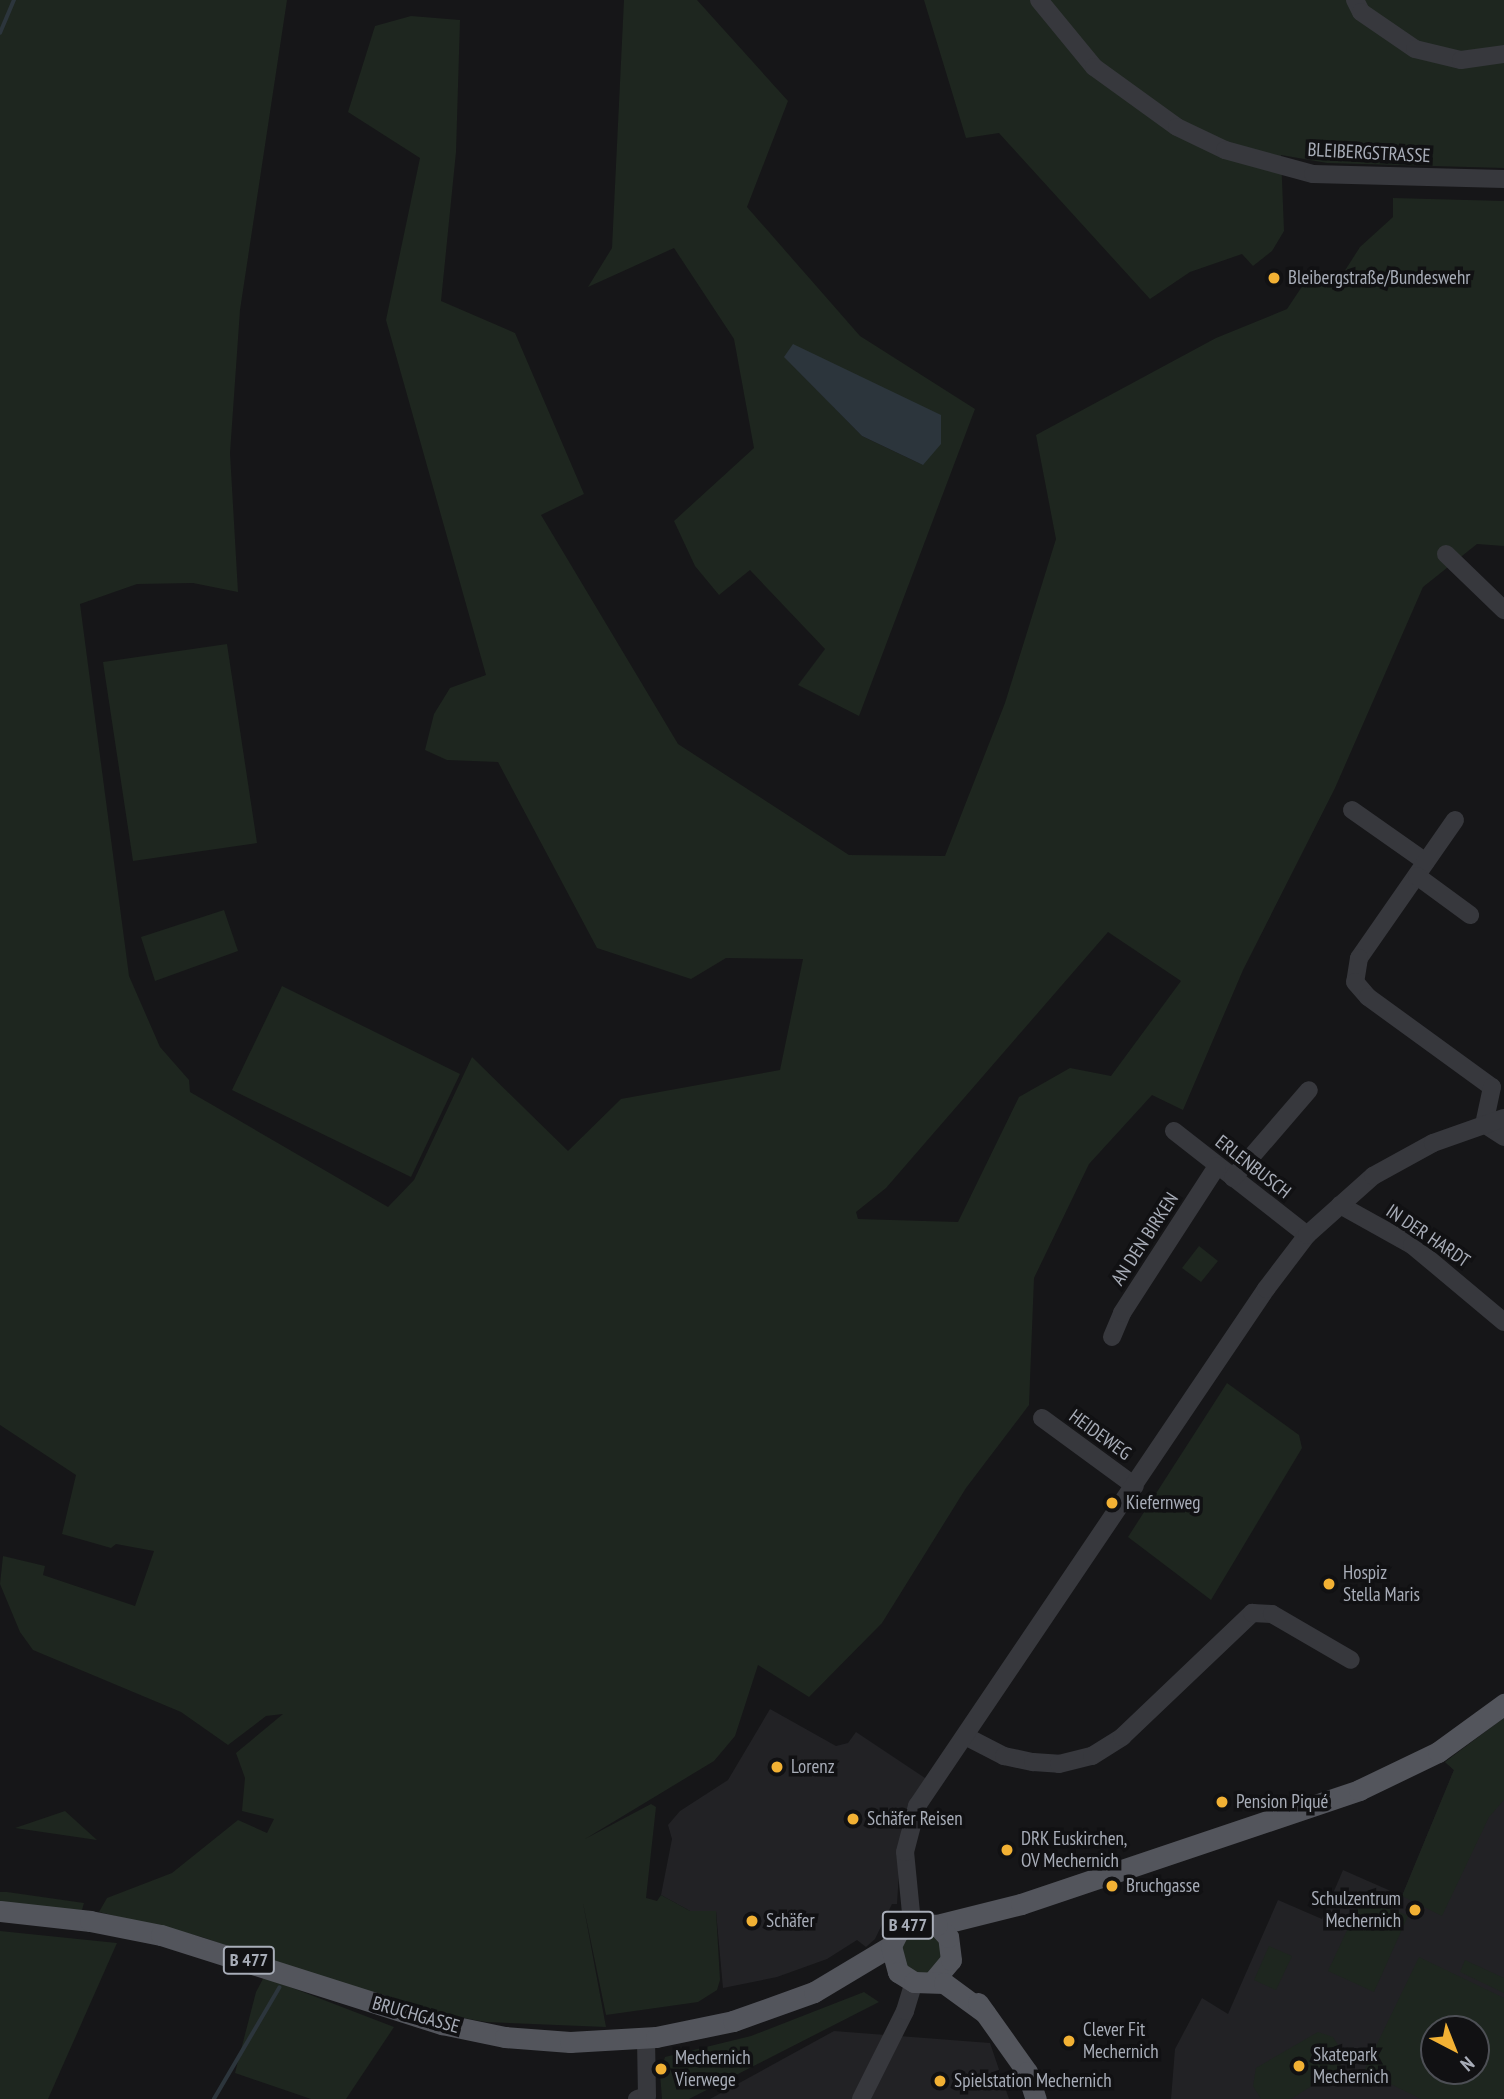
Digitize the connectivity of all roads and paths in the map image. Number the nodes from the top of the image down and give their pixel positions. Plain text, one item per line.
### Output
1 (1039, 0) edge
2 (1355, 0) edge
3 (1504, 54) edge
4 (1504, 179) edge
5 (1446, 554) dead end
6 (1504, 610) edge
7 (1352, 810) dead end
8 (1455, 820) dead end
9 (1422, 869) junction
10 (1470, 915) dead end
11 (1504, 1072) edge
12 (1492, 1087) junction
13 (1309, 1090) dead end
14 (1504, 1118) edge
15 (1484, 1124) junction
16 (1174, 1132) dead end
17 (1504, 1137) edge
18 (1217, 1166) junction
19 (1233, 1178) junction
20 (1340, 1205) junction
21 (1307, 1235) junction
22 (1504, 1322) edge
23 (1112, 1337) dead end
24 (1042, 1418) dead end
25 (1135, 1486) junction
26 (1351, 1660) dead end
27 (1504, 1704) edge
28 (967, 1737) junction
29 (1021, 1904) junction
30 (0, 1911) edge
31 (912, 1923) junction
32 (937, 1925) junction
33 (891, 1946) junction
34 (951, 1952) junction
35 (916, 1978) junction
36 (834, 1982) junction
37 (985, 2012) junction
38 (646, 2039) junction
39 (637, 2099) edge
40 (860, 2099) edge
41 (1036, 2099) edge

1 - 4 street, BLEIBERGSTRASSE
2 - 3 street
5 - 6 street
7 - 9 street
8 - 9 street
9 - 10 street
9 - 12 street
11 - 12 street
12 - 15 street
13 - 19 street
14 - 15 street
15 - 17 street
15 - 20 street
16 - 18 street, ERLENBUSCH
18 - 19 street, ERLENBUSCH
18 - 23 street, AN DEN BIRKEN
19 - 21 street, ERLENBUSCH
20 - 21 street
20 - 22 street, IN DER HARDT
21 - 25 street
24 - 25 street, HEIDEWEG
25 - 28 street
26 - 28 street
27 - 29 main road, B 477
28 - 31 street
29 - 32 main road, B 477
29 - 34 main road, B 477
30 - 38 main road, BRUCHGASSE / B 477
31 - 32 main road, B 477
31 - 33 main road, B 477
32 - 34 main road, B 477
33 - 35 main road, B 477
33 - 36 main road, BRUCHGASSE / B 477
34 - 35 main road, B 477
34 - 37 main road
35 - 36 main road, BRUCHGASSE / B 477
35 - 37 main road
35 - 40 street
36 - 38 main road, BRUCHGASSE / B 477
37 - 41 main road
38 - 39 street

